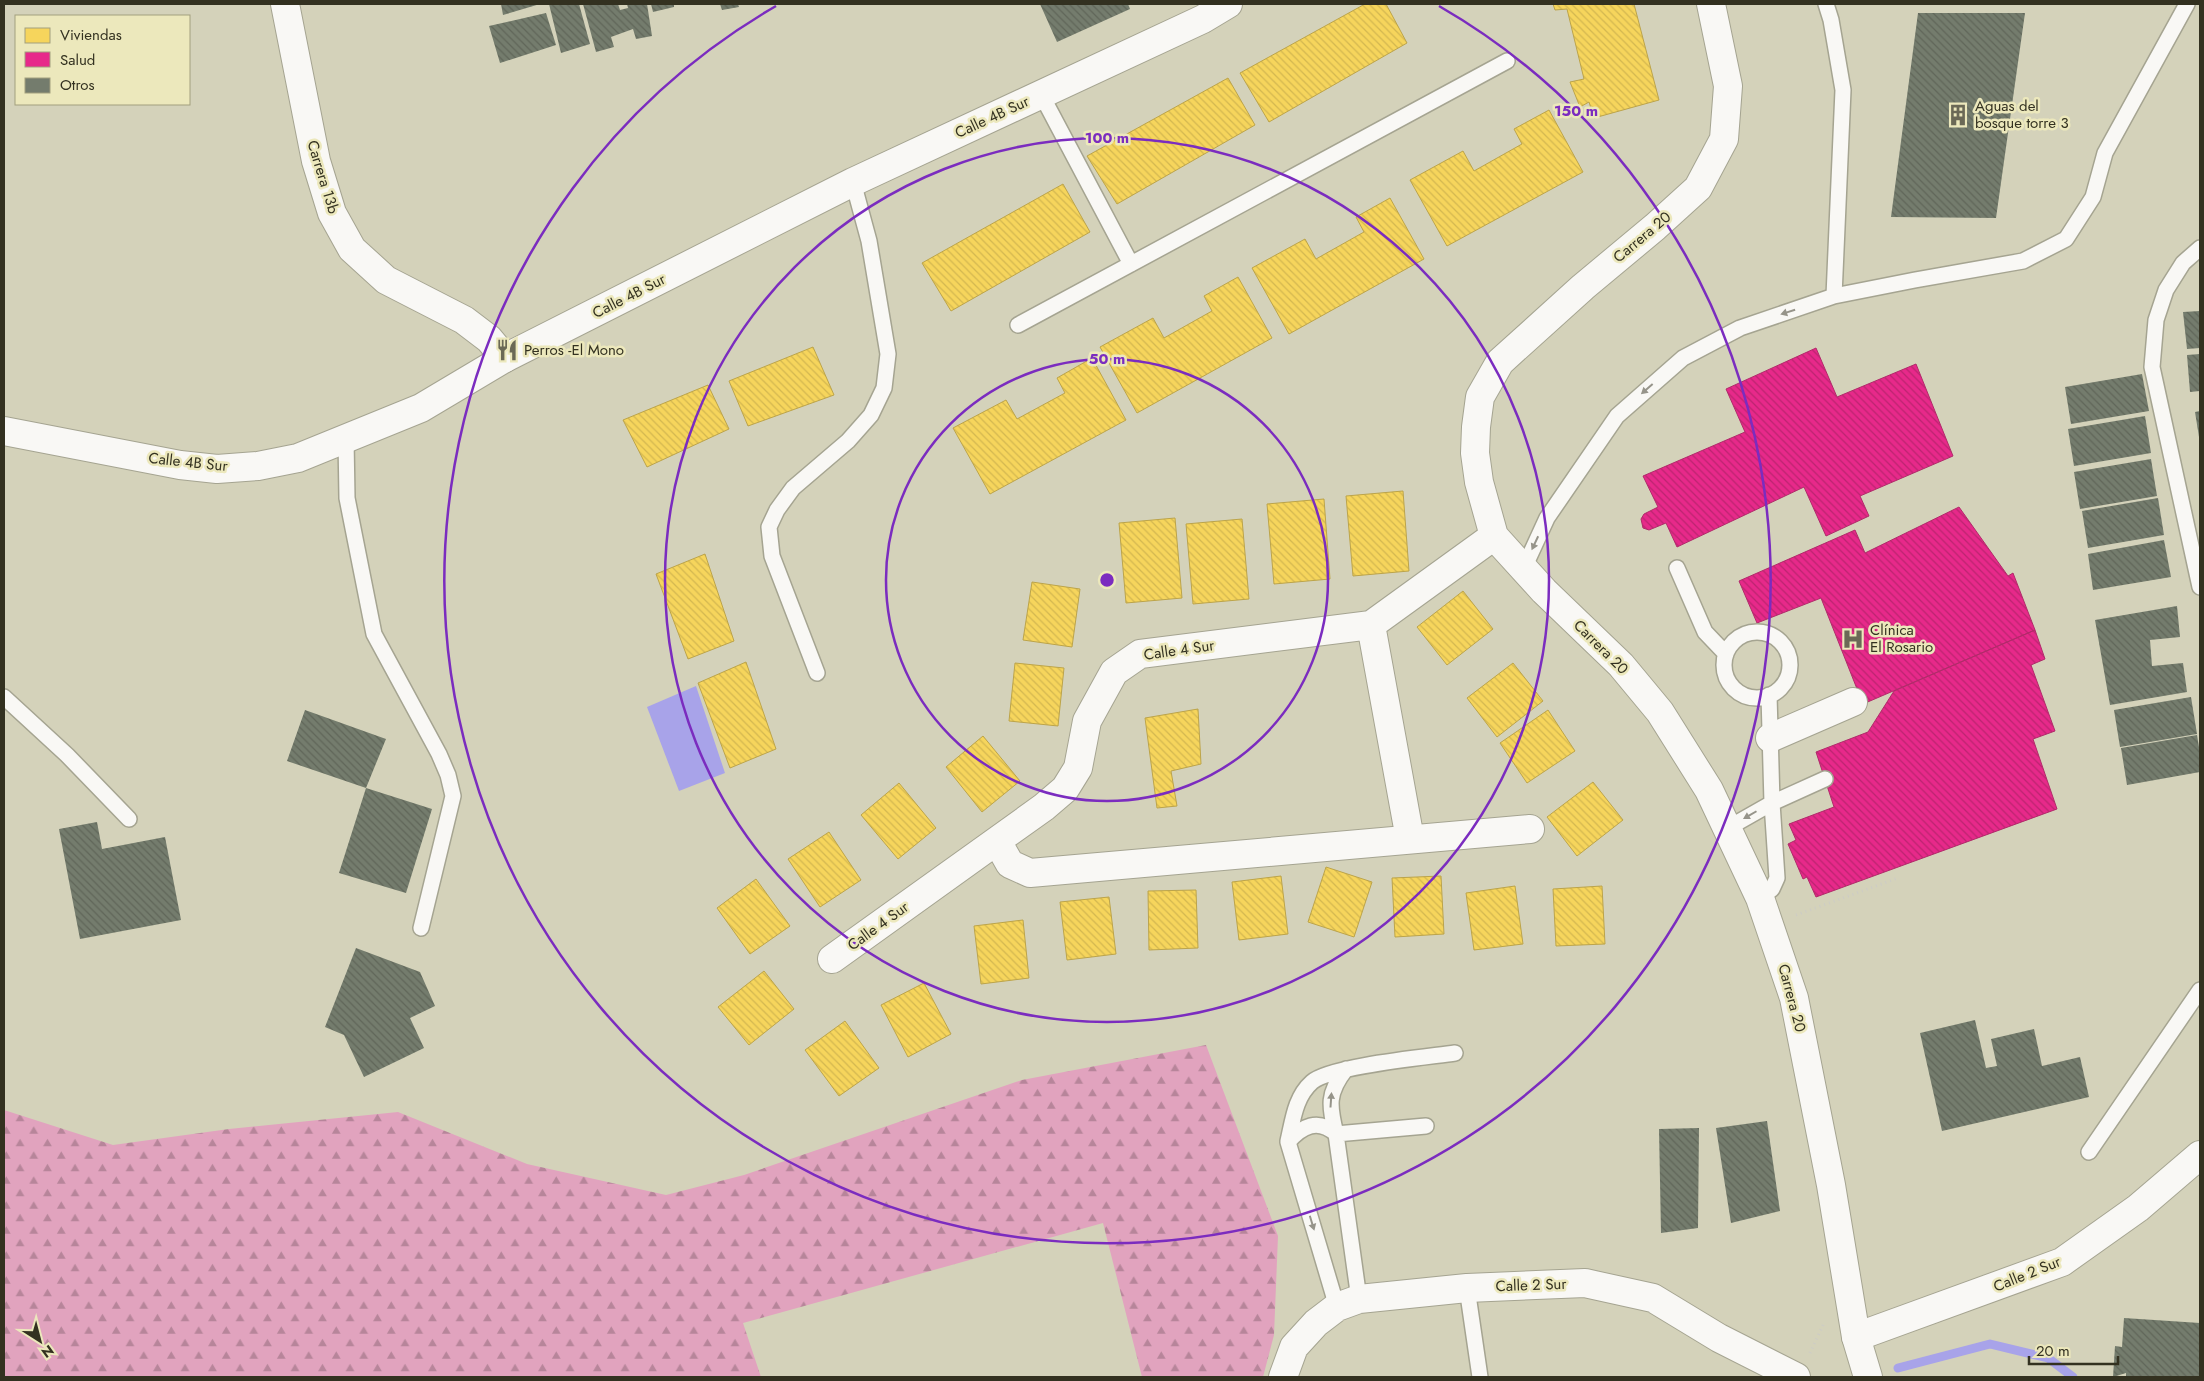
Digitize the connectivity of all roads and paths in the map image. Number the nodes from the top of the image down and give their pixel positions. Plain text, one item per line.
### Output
1 (285, 4) edge
2 (1228, 4) edge
3 (1711, 4) edge
4 (1826, 4) edge
5 (2187, 4) edge
6 (1507, 60) dead end
7 (1041, 94) junction
8 (853, 182) junction
9 (2200, 248) edge
10 (1131, 264) junction
11 (1834, 296) junction
12 (1018, 325) dead end
13 (505, 358) junction
14 (4, 431) edge
15 (346, 439) junction
16 (1494, 536) junction
17 (1524, 568) junction
18 (1677, 568) dead end
19 (2200, 587) edge
20 (1371, 625) junction
21 (1726, 654) junction
22 (816, 673) dead end
23 (1770, 695) junction
24 (4, 697) edge
25 (1853, 702) dead end
26 (1770, 738) junction
27 (1825, 779) dead end
28 (1772, 803) junction
29 (129, 819) dead end
30 (1728, 828) junction
31 (1530, 829) dead end
32 (1410, 839) junction
33 (997, 841) junction
34 (1898, 878) dead end
35 (1760, 898) junction
36 (1770, 925) junction
37 (421, 928) dead end
38 (832, 959) dead end
39 (2200, 990) edge
40 (1455, 1053) dead end
41 (1346, 1069) junction
42 (1426, 1126) dead end
43 (1336, 1134) junction
44 (1288, 1142) junction
45 (2089, 1152) dead end
46 (2200, 1155) edge
47 (1467, 1288) junction
48 (1348, 1303) junction
49 (1856, 1337) junction
50 (1283, 1377) edge
51 (1480, 1377) edge
52 (1796, 1377) edge
53 (1868, 1377) edge

1 - 13 street, Carrera 13b
2 - 7 street, Calle 4B Sur
3 - 16 street, Carrera 20
4 - 11 lane
5 - 11 lane
6 - 10 lane
7 - 8 street, Calle 4B Sur
7 - 10 lane
8 - 13 street, Calle 4B Sur
8 - 22 lane
9 - 19 lane
10 - 12 lane
11 -> 17 lane
13 - 15 street, Calle 4B Sur
14 - 15 street, Calle 4B Sur
15 - 37 lane
16 - 17 street, Carrera 20
16 - 20 street, Calle 4 Sur
17 - 30 street, Carrera 20
18 - 21 lane
20 - 32 street
20 - 33 street, Calle 4 Sur
21 - 23 lane
21 - 23 lane
23 - 26 lane
24 - 29 lane
25 - 26 street
26 - 28 lane
27 - 28 lane
28 -> 30 lane
28 - 35 lane
30 - 35 street, Carrera 20
31 - 32 street
32 - 33 street
33 - 38 street, Calle 4 Sur
34 - 36 path
35 - 36 street, Carrera 20
36 - 49 street, Carrera 20
39 - 45 lane
40 - 41 lane
43 -> 41 lane
41 - 44 lane
42 - 43 lane
43 - 44 lane
43 - 48 lane
44 -> 48 lane
46 - 49 street, Calle 2 Sur
47 - 48 street, Calle 2 Sur
47 - 51 lane
47 - 52 street, Calle 2 Sur
48 - 50 street
49 - 53 street, Carrera 20

